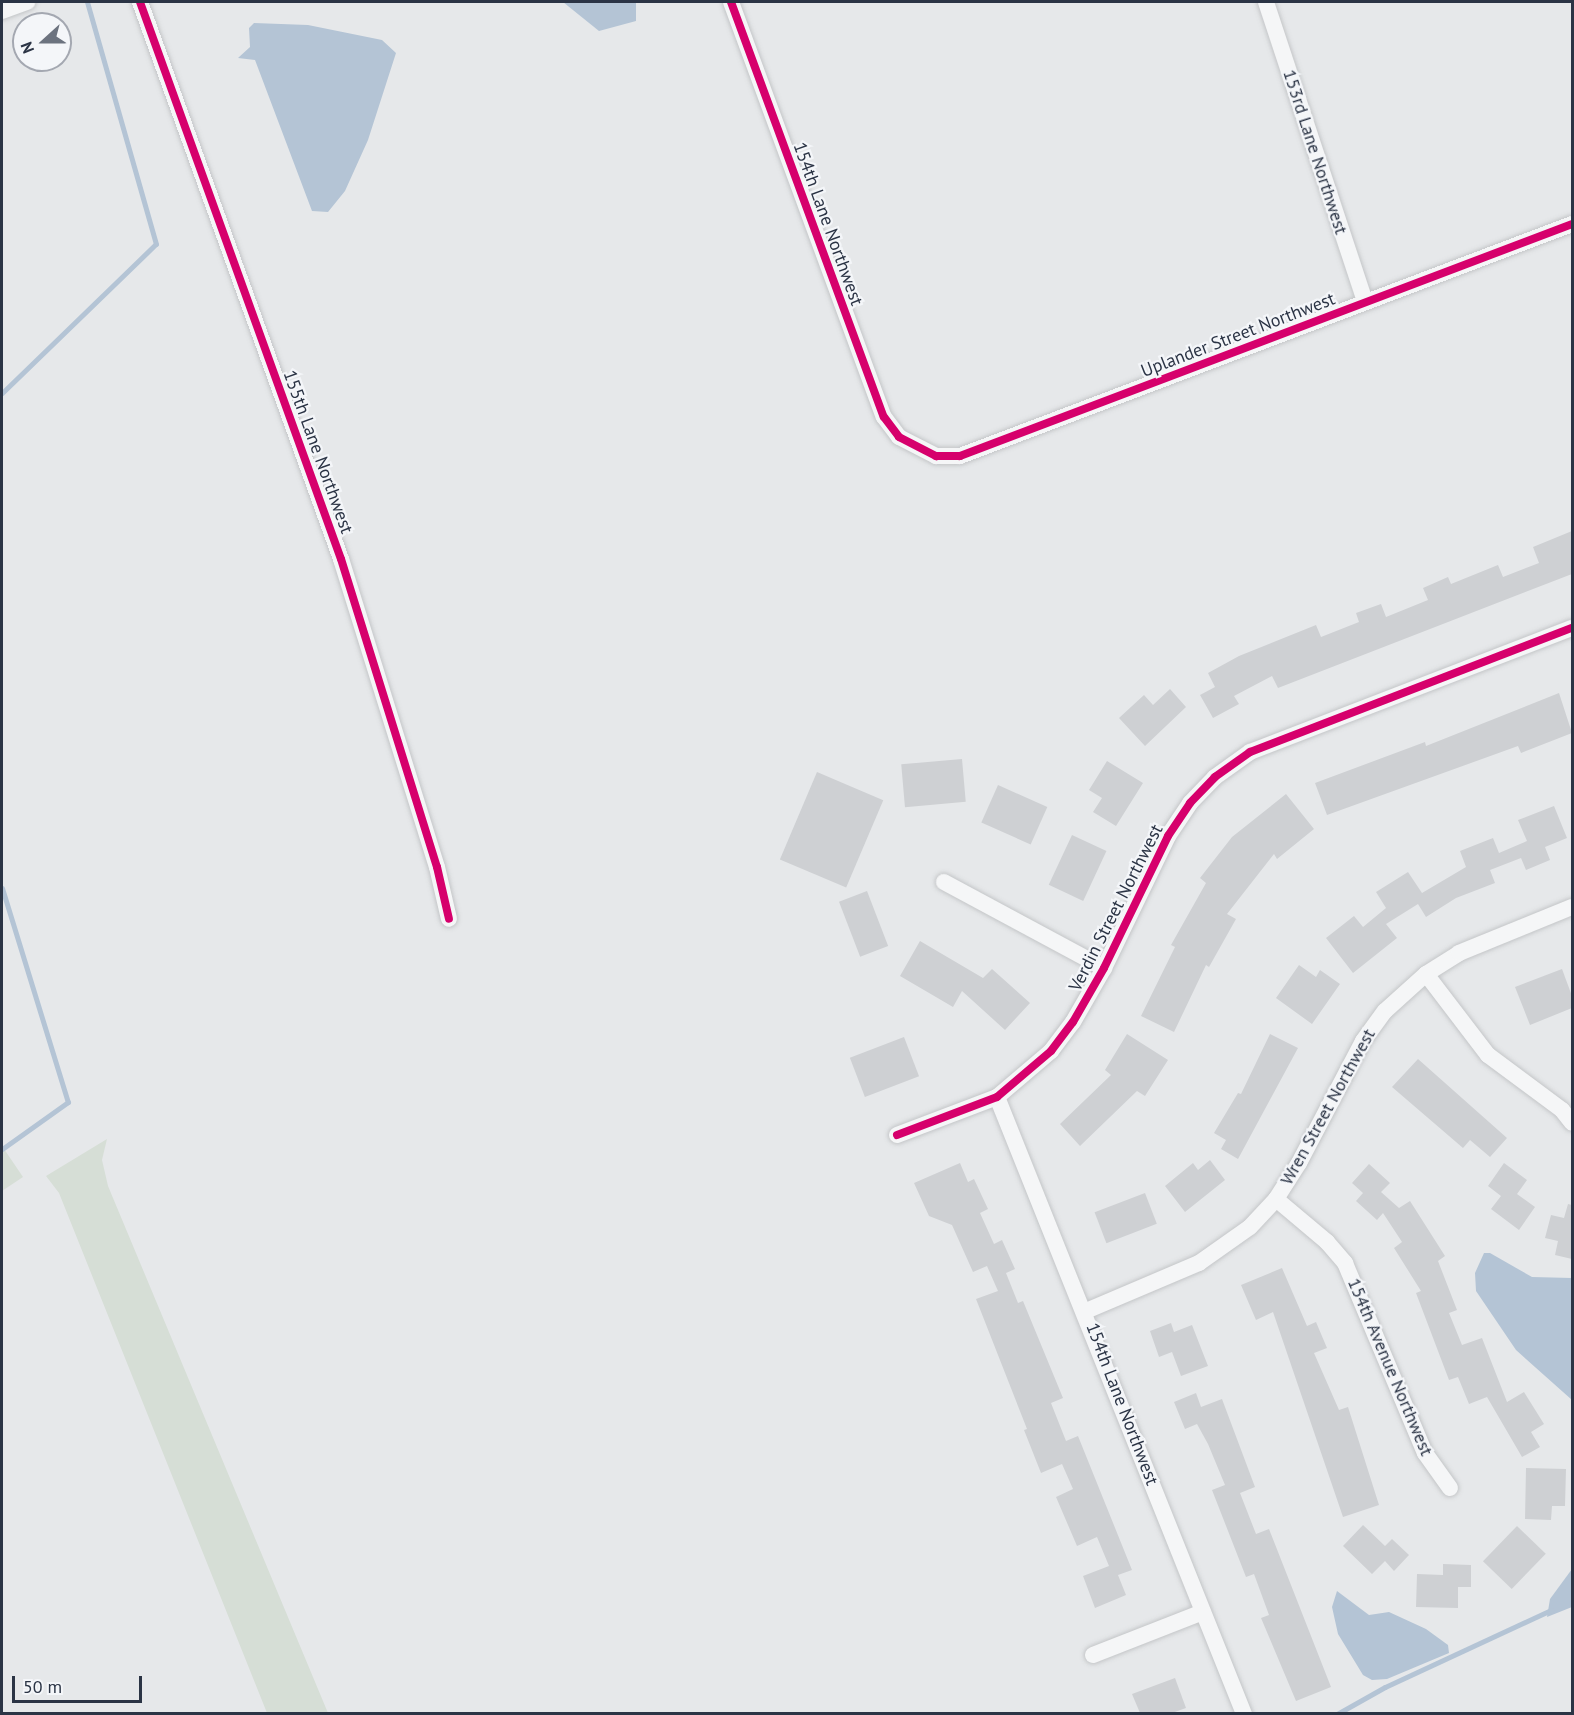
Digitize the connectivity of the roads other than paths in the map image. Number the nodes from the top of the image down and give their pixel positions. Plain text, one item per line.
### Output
1 (27, 2) edge
2 (140, 2) edge
3 (731, 2) edge
4 (1266, 2) edge
5 (2, 11) edge
6 (1572, 224) edge
7 (1365, 303) junction
8 (913, 446) joint
9 (1572, 628) edge
10 (944, 882) dead end
11 (1572, 907) edge
12 (449, 919) dead end
13 (1104, 968) junction
14 (1426, 974) junction
15 (997, 1096) junction
16 (1572, 1123) edge
17 (897, 1135) dead end
18 (1276, 1199) junction
19 (1086, 1311) junction
20 (1450, 1488) dead end
21 (1203, 1612) junction
22 (1093, 1656) dead end
23 (1244, 1713) edge

1 - 5 street
2 - 12 street, 155th Lane Northwest
3 - 8 street, 154th Lane Northwest
4 - 7 street, 153rd Lane Northwest
6 - 7 street, Uplander Street Northwest
7 - 8 street, Uplander Street Northwest
9 - 13 street, Verdin Street Northwest
10 - 13 street
11 - 14 street, Wren Street Northwest
13 - 15 street, Verdin Street Northwest
14 - 16 street
14 - 18 street, Wren Street Northwest
15 - 17 street, Verdin Street Northwest
15 - 19 street, 154th Lane Northwest
18 - 19 street, Wren Street Northwest
18 - 20 street, 154th Avenue Northwest
19 - 21 street, 154th Lane Northwest
21 - 22 street
21 - 23 street, 154th Lane Northwest

